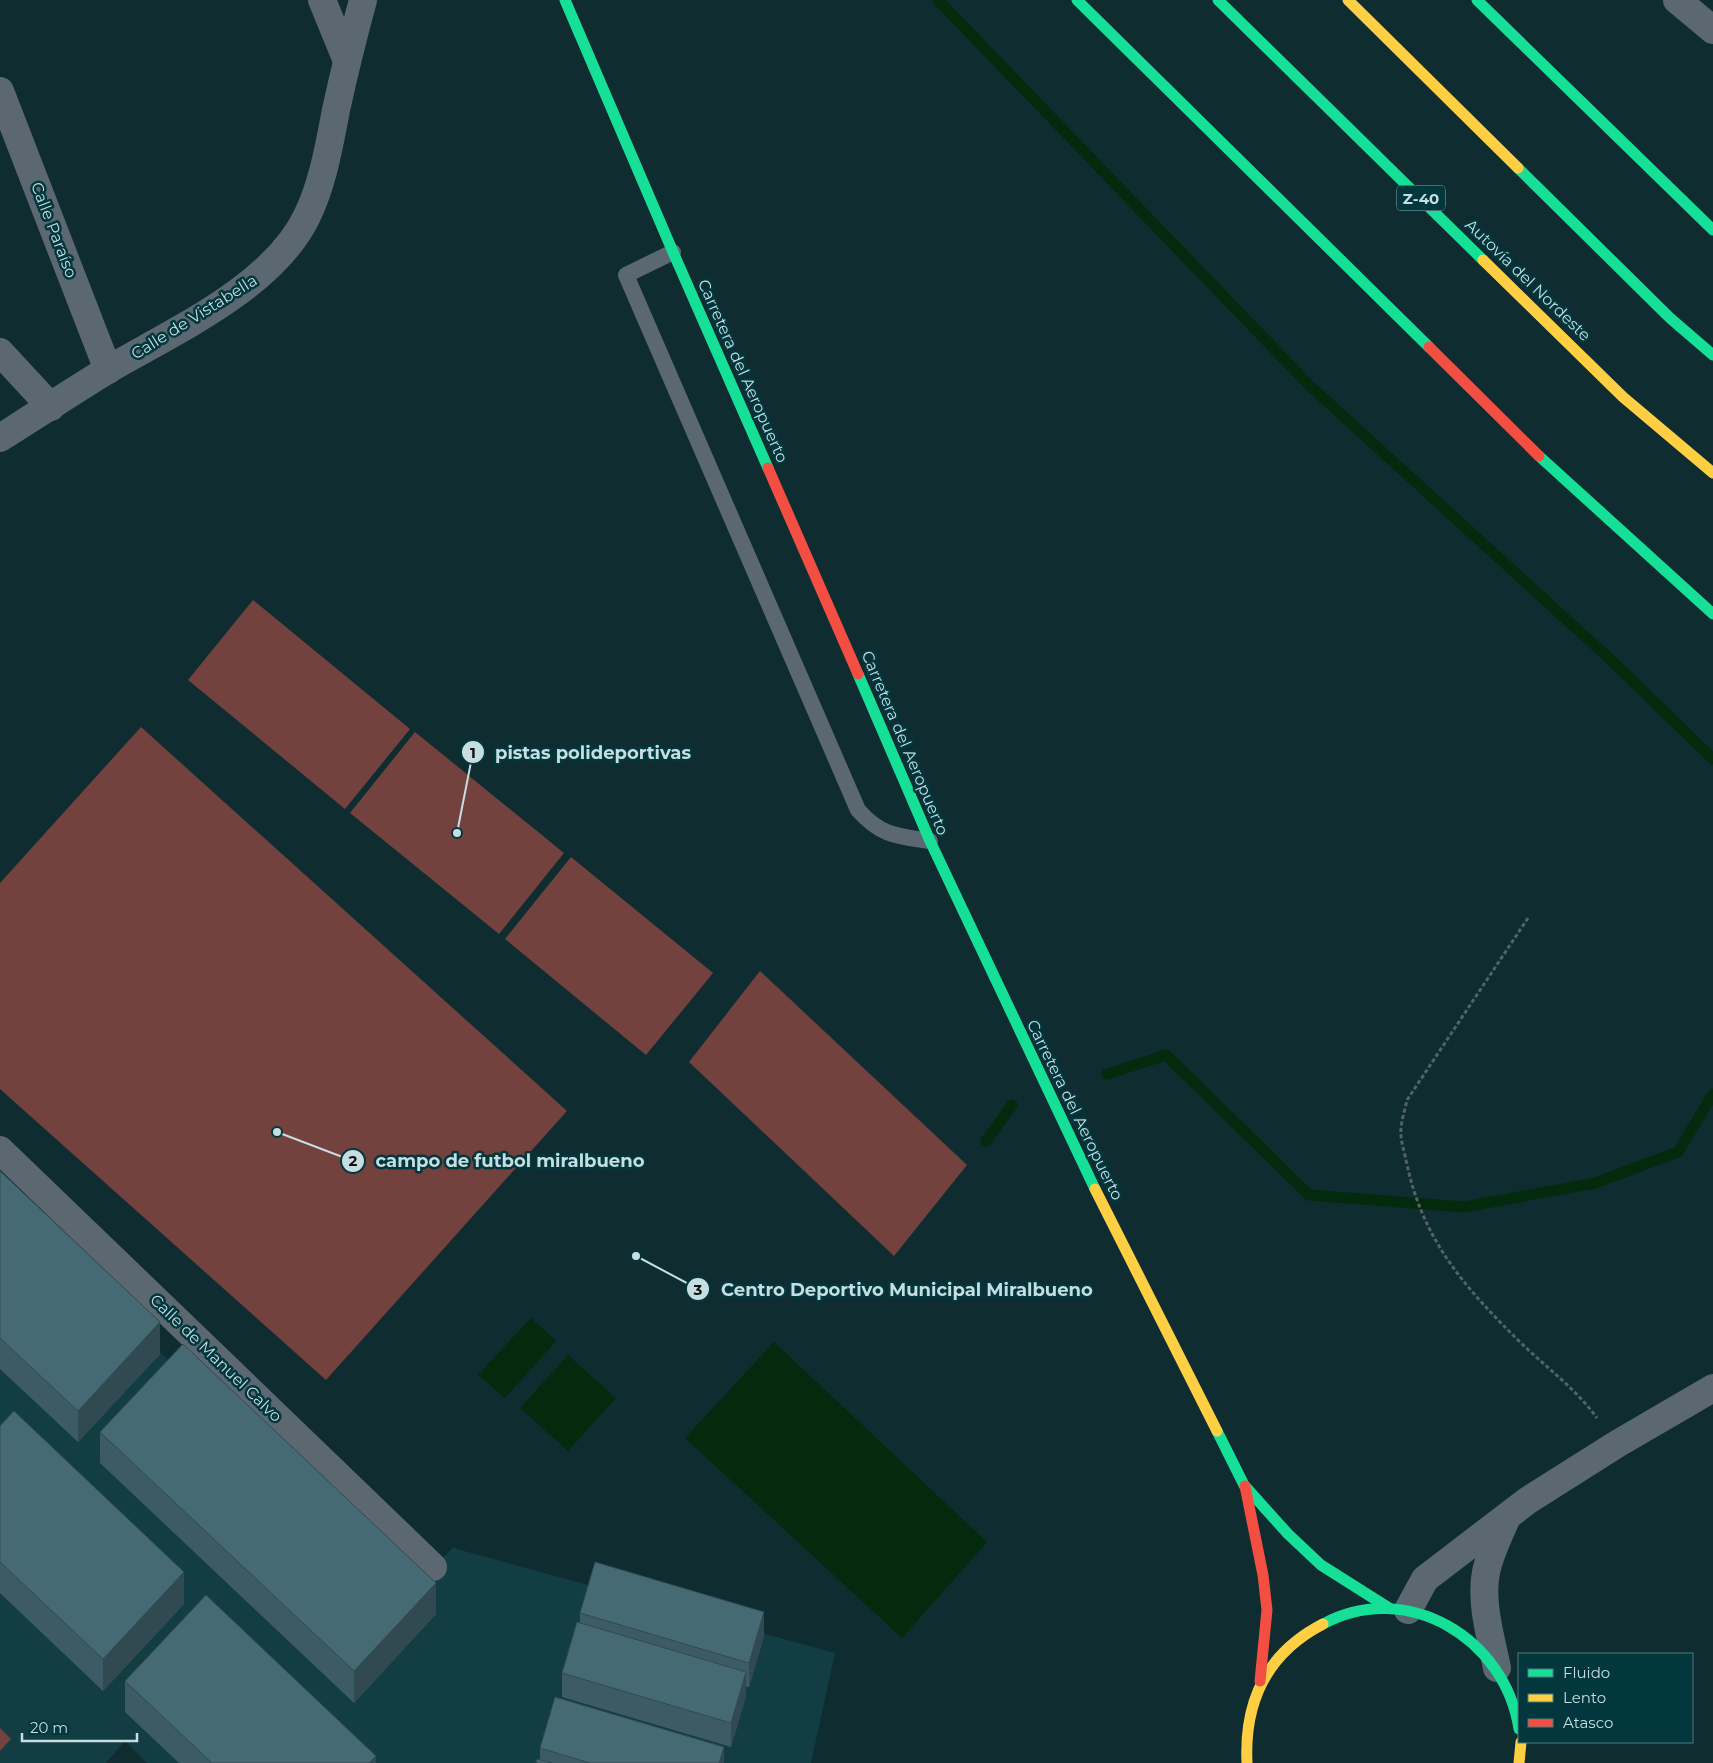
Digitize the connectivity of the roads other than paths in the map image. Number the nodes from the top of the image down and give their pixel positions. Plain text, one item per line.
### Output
1 (322, 0) edge
2 (363, 0) edge
3 (565, 0) edge
4 (1077, 0) edge
5 (1218, 0) edge
6 (1348, 0) edge
7 (1476, 0) edge
8 (1677, 0) edge
9 (1713, 30) edge
10 (347, 61) junction
11 (0, 91) edge
12 (1713, 230) edge
13 (673, 252) junction
14 (0, 352) edge
15 (1713, 355) edge
16 (108, 370) junction
17 (50, 406) junction
18 (0, 438) edge
19 (1713, 473) edge
20 (1713, 614) edge
21 (930, 841) junction
22 (0, 1150) edge
23 (1713, 1388) edge
24 (1244, 1485) junction
25 (1507, 1516) junction
26 (433, 1566) dead end
27 (1399, 1609) junction
28 (1497, 1668) junction
29 (1260, 1686) junction
30 (1518, 1718) edge
31 (1521, 1743) edge
32 (1247, 1763) edge
33 (1519, 1763) edge

1 - 10 street
2 - 10 street, Calle de Vistabella
3 - 13 main road, Carretera del Aeropuerto
4 - 20 main road
5 - 19 main road, Autovía del Nordeste / Z-40
6 - 15 main road
7 - 12 main road
8 - 9 street
10 - 16 street, Calle de Vistabella
11 - 16 street, Calle Paraíso
13 - 21 main road, Carretera del Aeropuerto
13 - 21 lane
14 - 17 street
16 - 17 street, Calle de Vistabella
17 - 18 street, Calle de Vistabella
21 - 24 main road, Carretera del Aeropuerto
22 - 26 street, Calle de Manuel Calvo
23 - 25 street
24 - 27 main road, Carretera del Aeropuerto
24 - 29 main road, Carretera del Aeropuerto
25 - 27 street
25 - 28 street
27 - 28 main road, Carretera del Aeropuerto
27 - 29 main road, Carretera del Aeropuerto
28 - 30 main road, Carretera del Aeropuerto
29 - 32 main road, Carretera del Aeropuerto
31 - 33 main road

